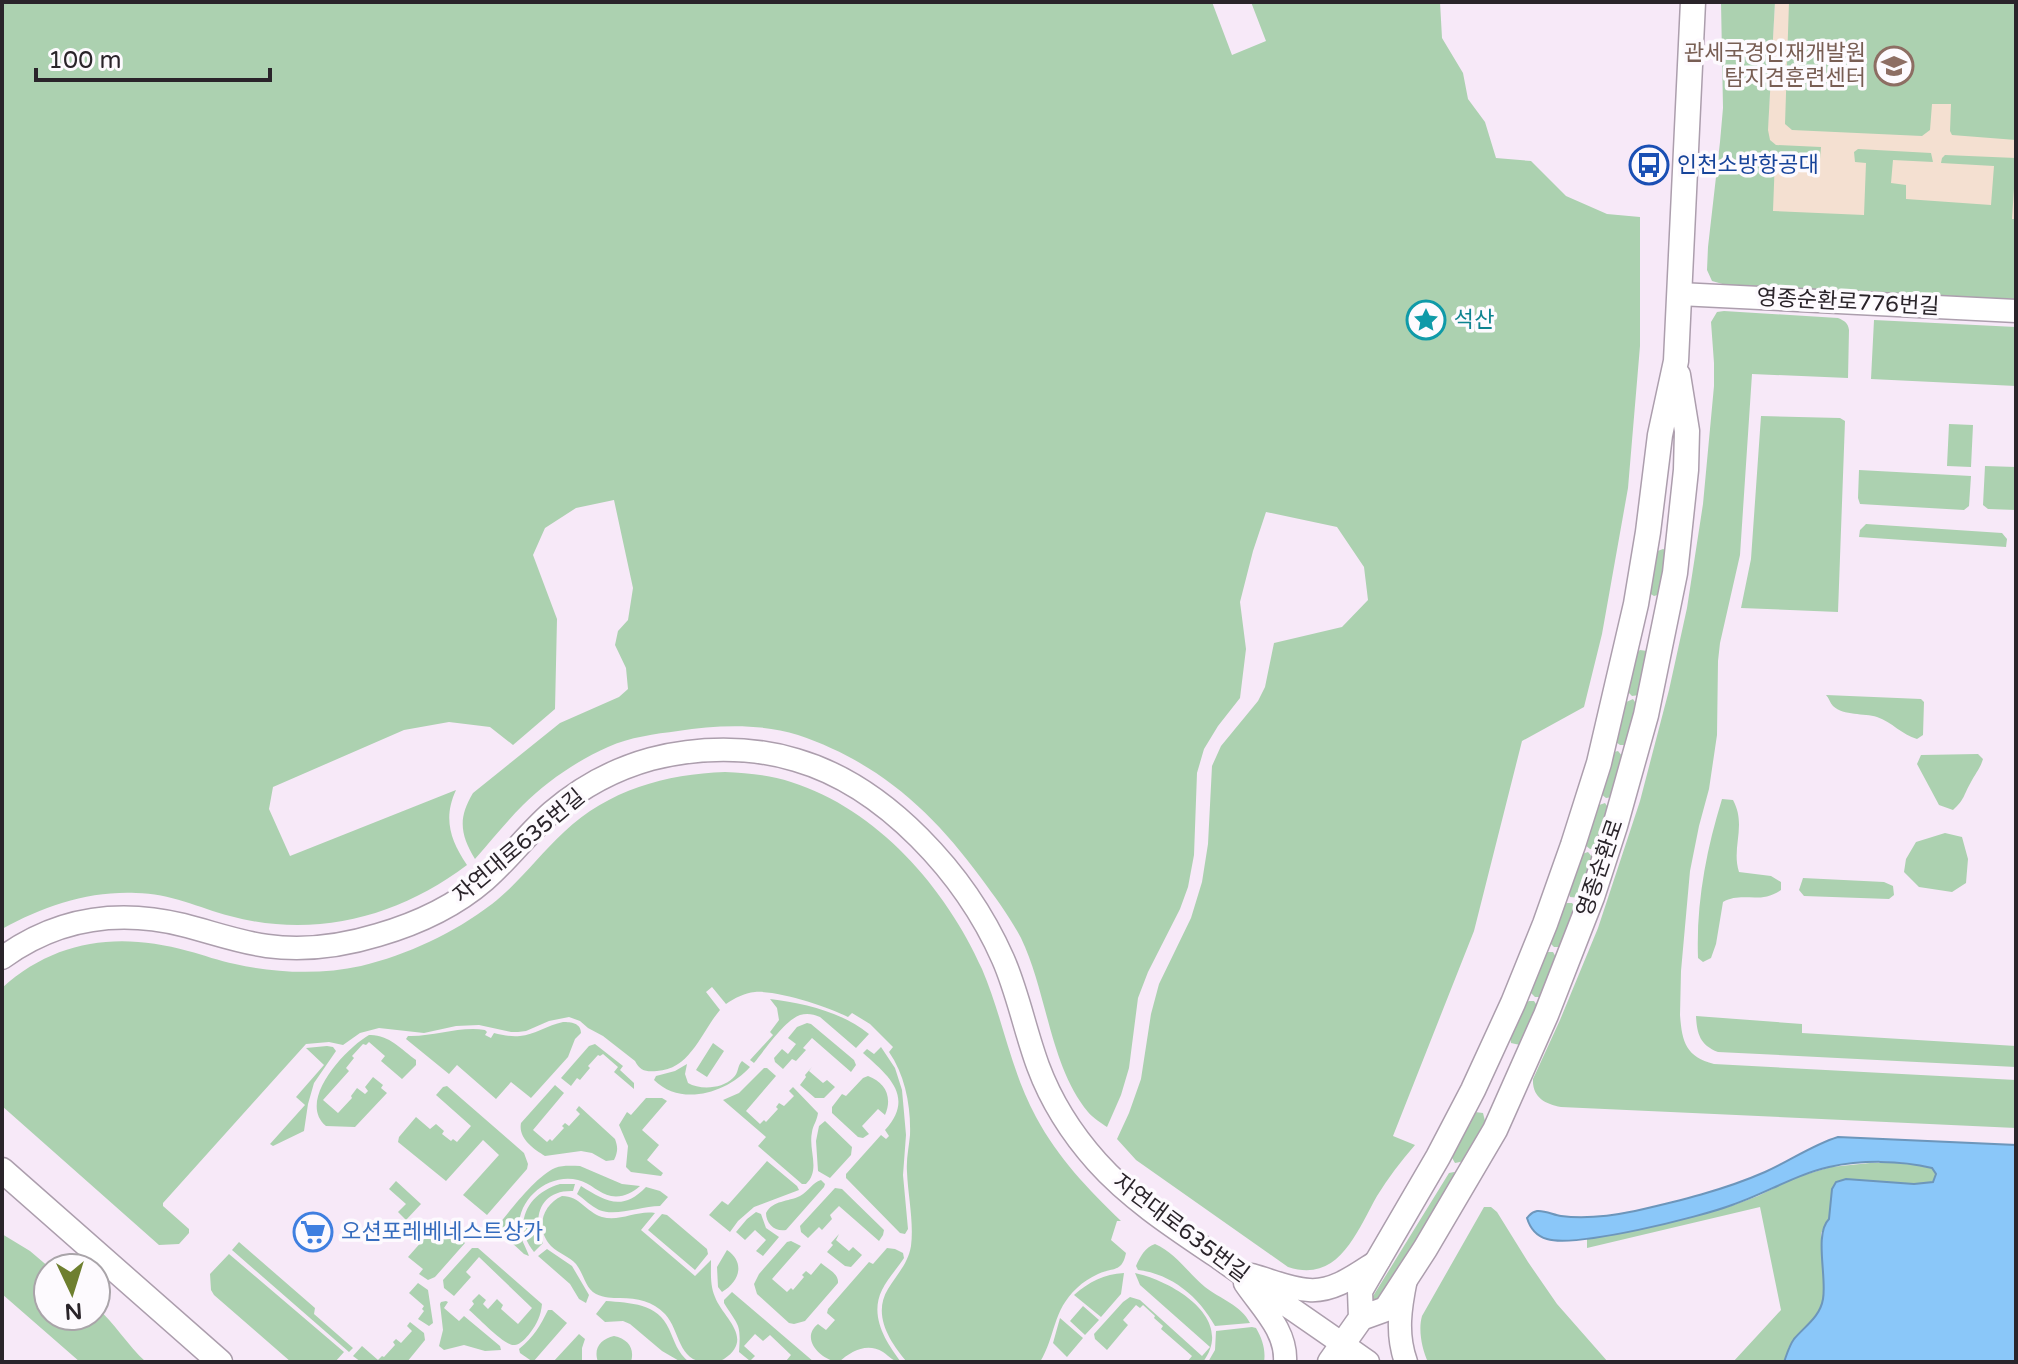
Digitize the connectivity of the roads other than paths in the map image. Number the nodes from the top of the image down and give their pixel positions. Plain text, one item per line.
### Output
1 (1693, 2) edge
2 (1679, 294) junction
3 (2016, 311) edge
4 (1676, 361) junction
5 (2, 958) edge
6 (2, 1170) edge
7 (1379, 1260) junction
8 (1236, 1270) junction
9 (1407, 1278) junction
10 (1361, 1318) junction
11 (1337, 1353) edge
12 (220, 1362) edge
13 (1285, 1362) edge
14 (1368, 1362) edge
15 (1406, 1362) edge

1 - 2 main road, 영종순환로
2 - 3 street, 영종순환로776번길
2 - 4 main road, 영종순환로
4 - 7 main road, 영종순환로
4 - 9 main road, 영종순환로
5 - 8 street, 자연대로635번길
6 - 12 main road
7 - 8 street
7 - 10 main road, 영종순환로
8 - 11 street, 자연대로635번길
8 - 13 street
9 - 10 main road, 영종순환로
9 - 15 street
10 - 11 main road, 영종순환로
11 - 14 street, 자연대로635번길

